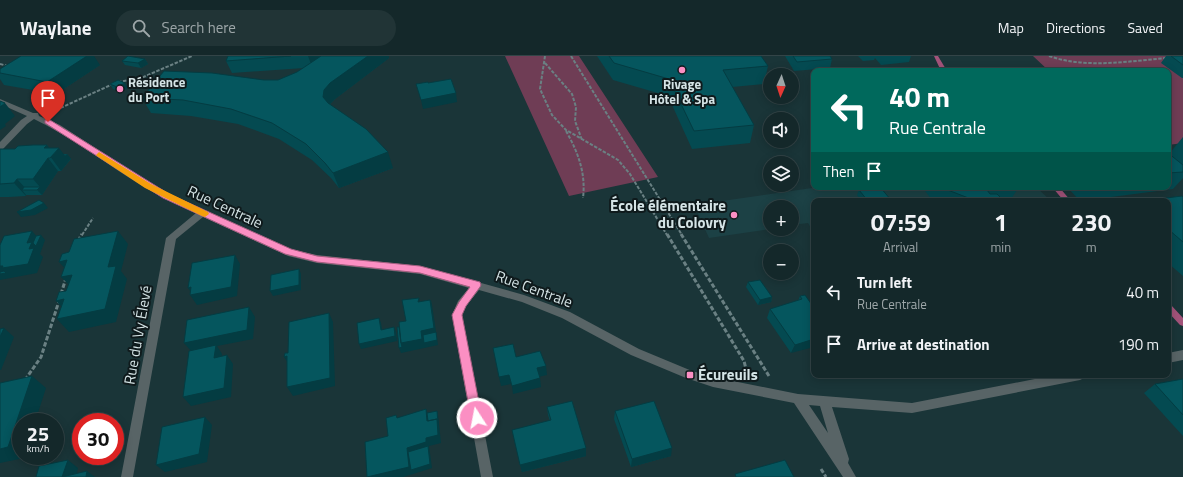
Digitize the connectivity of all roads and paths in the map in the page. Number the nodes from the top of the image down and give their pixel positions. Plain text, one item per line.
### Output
1 (192, 56) edge
2 (545, 56) edge
3 (571, 56) edge
4 (1049, 56) edge
5 (1168, 58) dead end
6 (544, 63) junction
7 (0, 64) edge
8 (12, 67) edge
9 (0, 101) edge
10 (37, 116) junction
11 (566, 130) junction
12 (582, 140) junction
13 (0, 147) edge
14 (583, 198) dead end
15 (202, 213) junction
16 (93, 218) dead end
17 (77, 244) edge
18 (67, 274) edge
19 (477, 285) junction
20 (1183, 355) edge
21 (1171, 357) edge
22 (1065, 378) edge
23 (21, 386) edge
24 (752, 391) junction
25 (781, 396) junction
26 (798, 399) junction
27 (825, 402) junction
28 (818, 464) dead end
29 (849, 475) edge
30 (127, 477) edge
31 (487, 477) edge
32 (826, 477) edge

1 - 10 path
2 - 6 path
3 - 25 path
4 - 5 path
6 - 11 path
6 - 12 path
7 - 8 path
9 - 10 street, Rue Centrale
10 - 13 street
10 - 15 street, Rue Centrale
11 - 12 path
11 - 14 path
12 - 24 path
15 - 19 street, Rue Centrale
15 - 30 street, Rue du Vy Élevé
16 - 17 path
18 - 23 path
19 - 24 street, Rue Centrale
19 - 31 street
20 - 21 street
22 - 27 street, Rue Centrale
24 - 25 street, Rue Centrale
25 - 26 street, Rue Centrale
26 - 27 street, Rue Centrale
26 - 29 street
27 - 29 street
28 - 32 path

